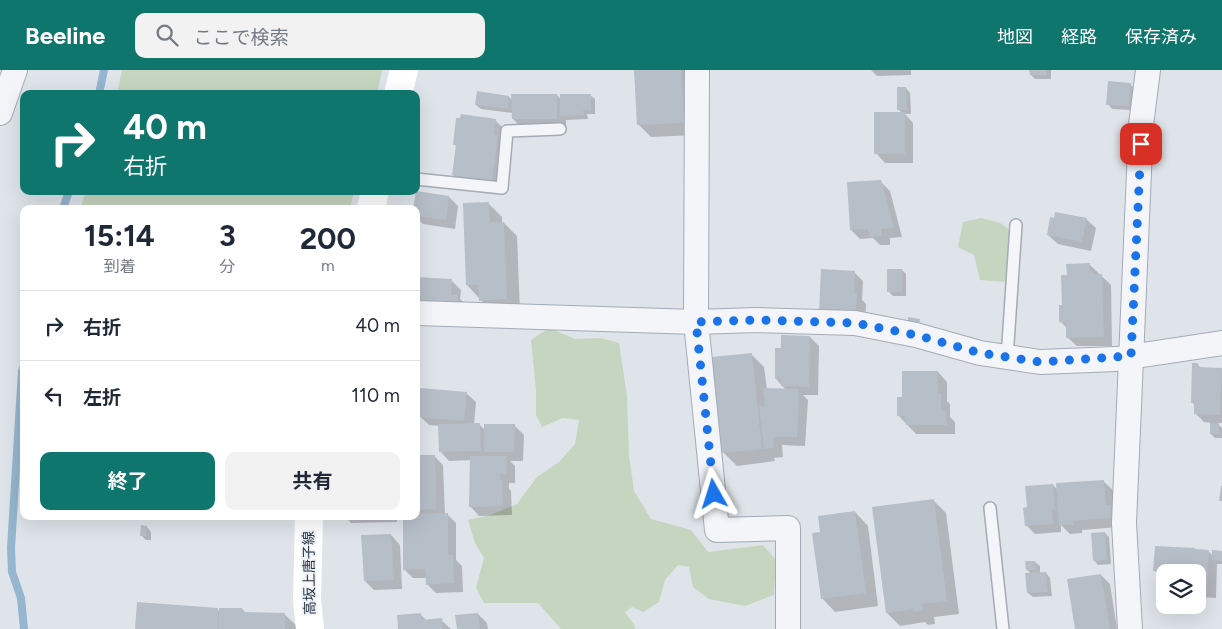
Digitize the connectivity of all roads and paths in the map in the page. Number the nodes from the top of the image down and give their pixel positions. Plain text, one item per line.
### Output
1 (15, 70) edge
2 (404, 70) edge
3 (696, 70) edge
4 (1148, 70) edge
5 (399, 90) edge
6 (0, 113) edge
7 (560, 129) dead end
8 (420, 178) edge
9 (1016, 224) dead end
10 (420, 313) edge
11 (696, 322) junction
12 (1222, 343) edge
13 (1131, 356) junction
14 (1007, 358) junction
15 (990, 508) dead end
16 (309, 520) edge
17 (310, 629) edge
18 (788, 629) edge
19 (1003, 629) edge
20 (1130, 629) edge

1 - 6 street
2 - 5 main road
3 - 11 street
4 - 13 street
7 - 8 lane
9 - 14 lane
10 - 11 street
11 - 14 street
11 - 18 street
12 - 13 street
13 - 14 street
13 - 20 street
15 - 19 lane
16 - 17 main road, 高坂上唐子線

